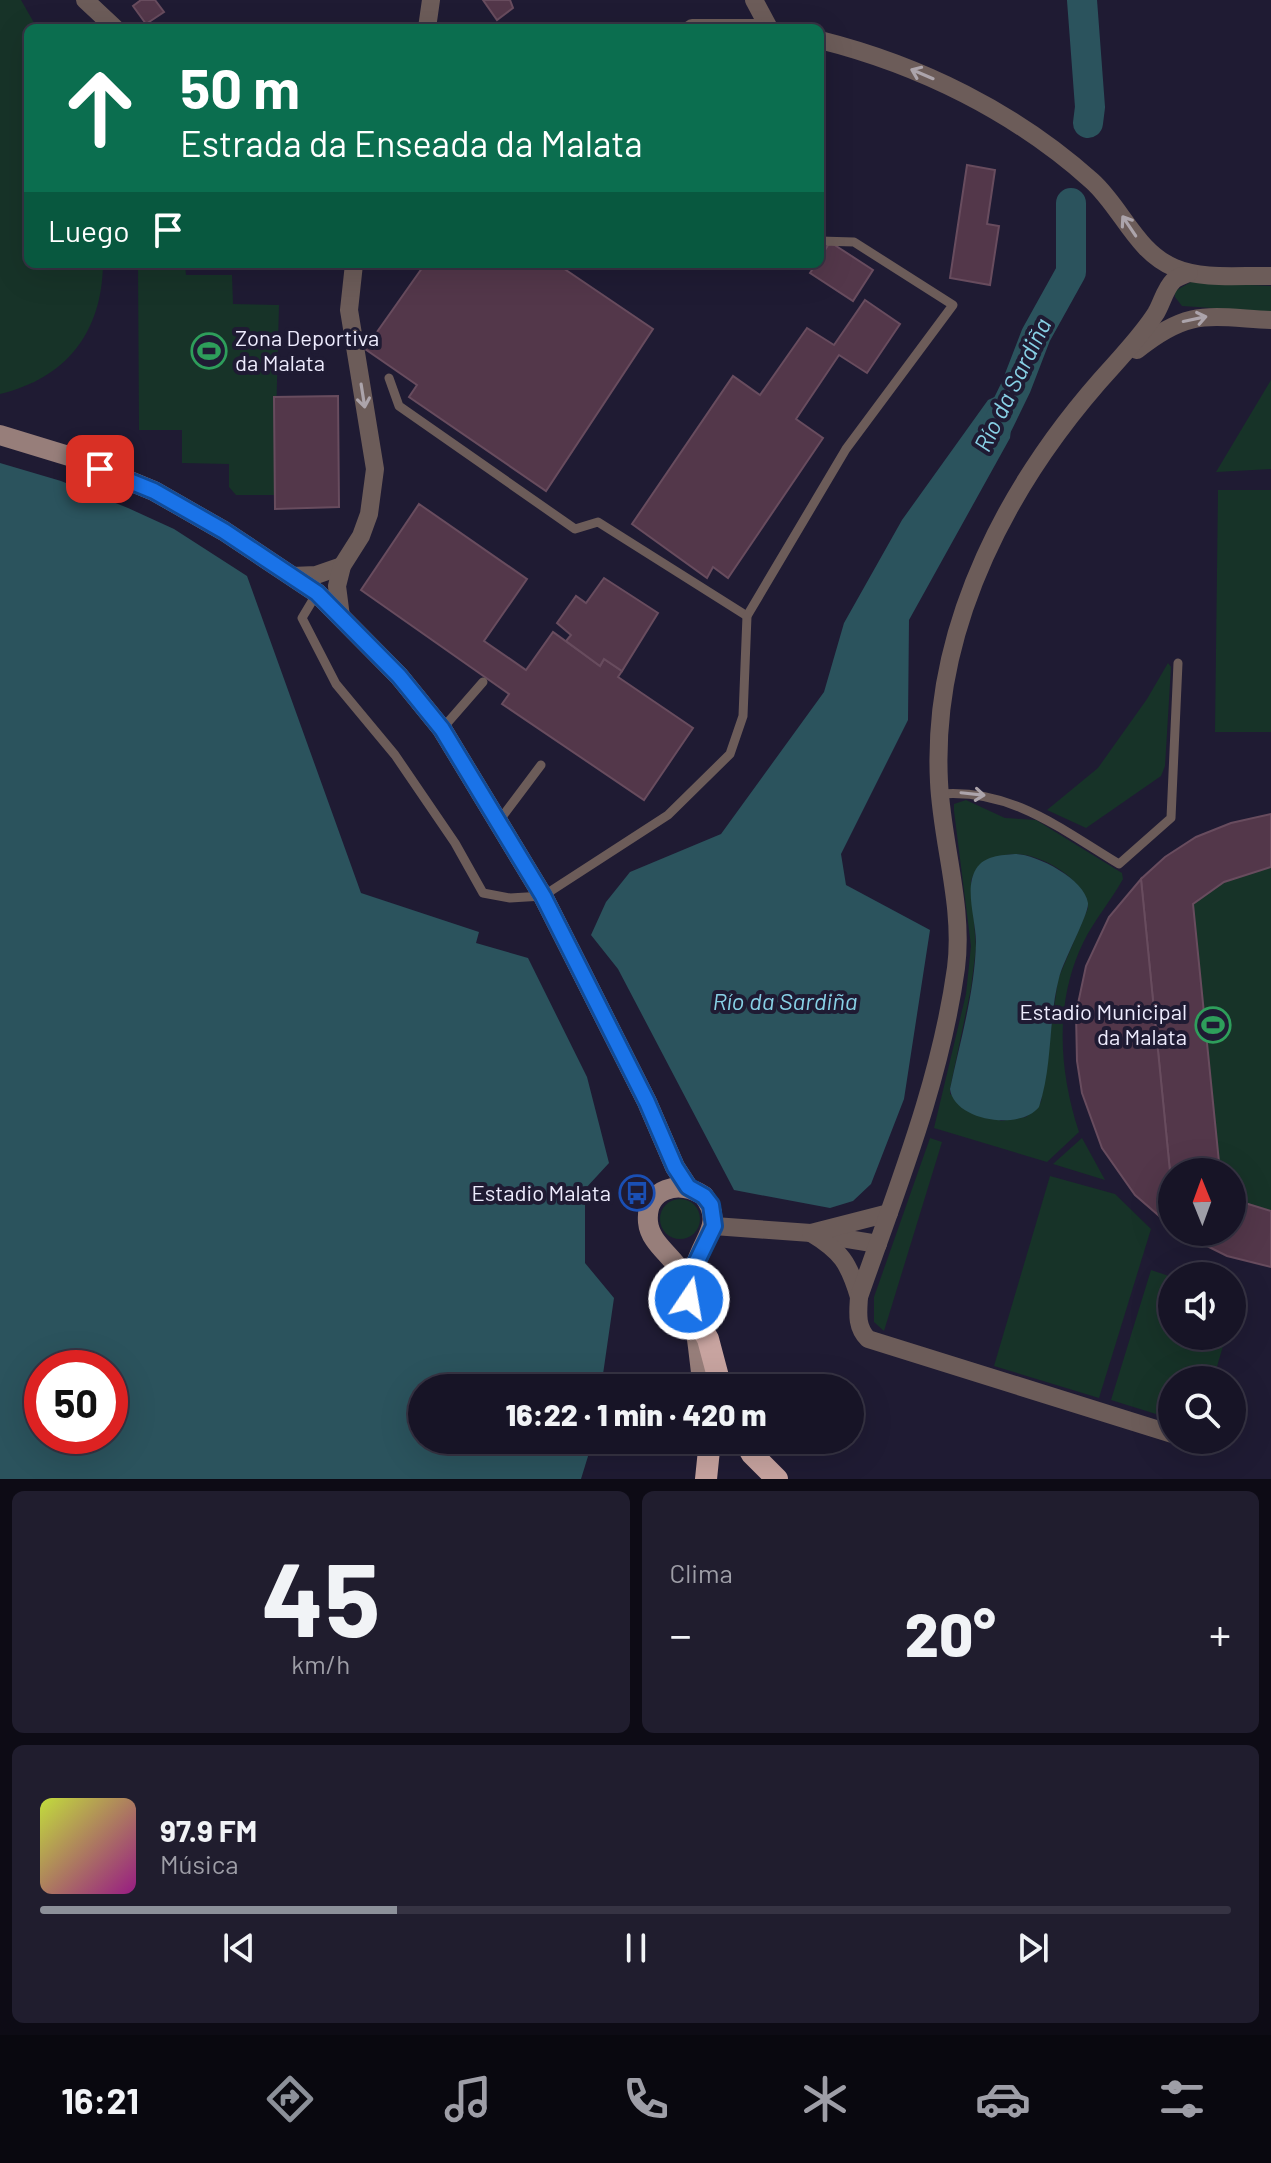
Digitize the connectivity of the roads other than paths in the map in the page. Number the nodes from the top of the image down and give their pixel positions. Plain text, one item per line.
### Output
1 (85, 0) edge
2 (431, 0) edge
3 (754, 0) edge
4 (111, 24) edge
5 (428, 24) edge
6 (767, 24) edge
7 (824, 41) edge
8 (824, 241) edge
9 (354, 268) edge
10 (1189, 273) junction
11 (1271, 276) edge
12 (1271, 320) edge
13 (1106, 374) junction
14 (389, 378) dead end
15 (0, 435) edge
16 (342, 566) junction
17 (292, 576) junction
18 (317, 593) junction
19 (747, 616) junction
20 (341, 617) junction
21 (1178, 663) dead end
22 (483, 682) dead end
23 (442, 729) junction
24 (541, 765) dead end
25 (940, 794) junction
26 (499, 821) junction
27 (543, 896) junction
28 (665, 1147) junction
29 (688, 1187) junction
30 (655, 1199) junction
31 (889, 1213) junction
32 (811, 1233) junction
33 (709, 1235) junction
34 (878, 1244) junction
35 (665, 1249) junction
36 (859, 1297) junction
37 (690, 1304) junction
38 (701, 1374) edge
39 (717, 1374) edge
40 (1158, 1430) edge
41 (709, 1454) edge
42 (713, 1454) edge
43 (752, 1454) edge
44 (706, 1479) edge
45 (717, 1479) edge
46 (777, 1479) edge

1 - 4 street
2 - 5 street
3 - 6 street
10 -> 7 street
8 - 19 lane
9 -> 16 street
10 - 11 street
10 - 13 street
13 -> 12 street
13 - 25 street
14 - 19 lane
15 - 17 main road
16 - 17 street
16 - 20 street
17 - 18 main road
18 - 20 main road
18 - 27 lane
19 - 27 lane
20 - 23 main road
25 -> 21 lane
22 - 23 lane
23 - 26 main road
24 - 26 lane
25 - 31 street
26 - 27 main road
27 - 28 main road
28 - 29 main road
28 - 30 main road
29 - 30 main road
29 - 33 main road
30 - 35 main road
31 - 32 street
31 - 34 street
32 - 33 street
32 - 34 street
32 - 36 street
33 - 35 main road
33 - 37 main road
34 - 36 street
35 - 37 main road
36 - 40 street
37 - 38 main road
37 - 39 highway
41 - 44 highway
42 - 45 main road
43 - 46 highway

